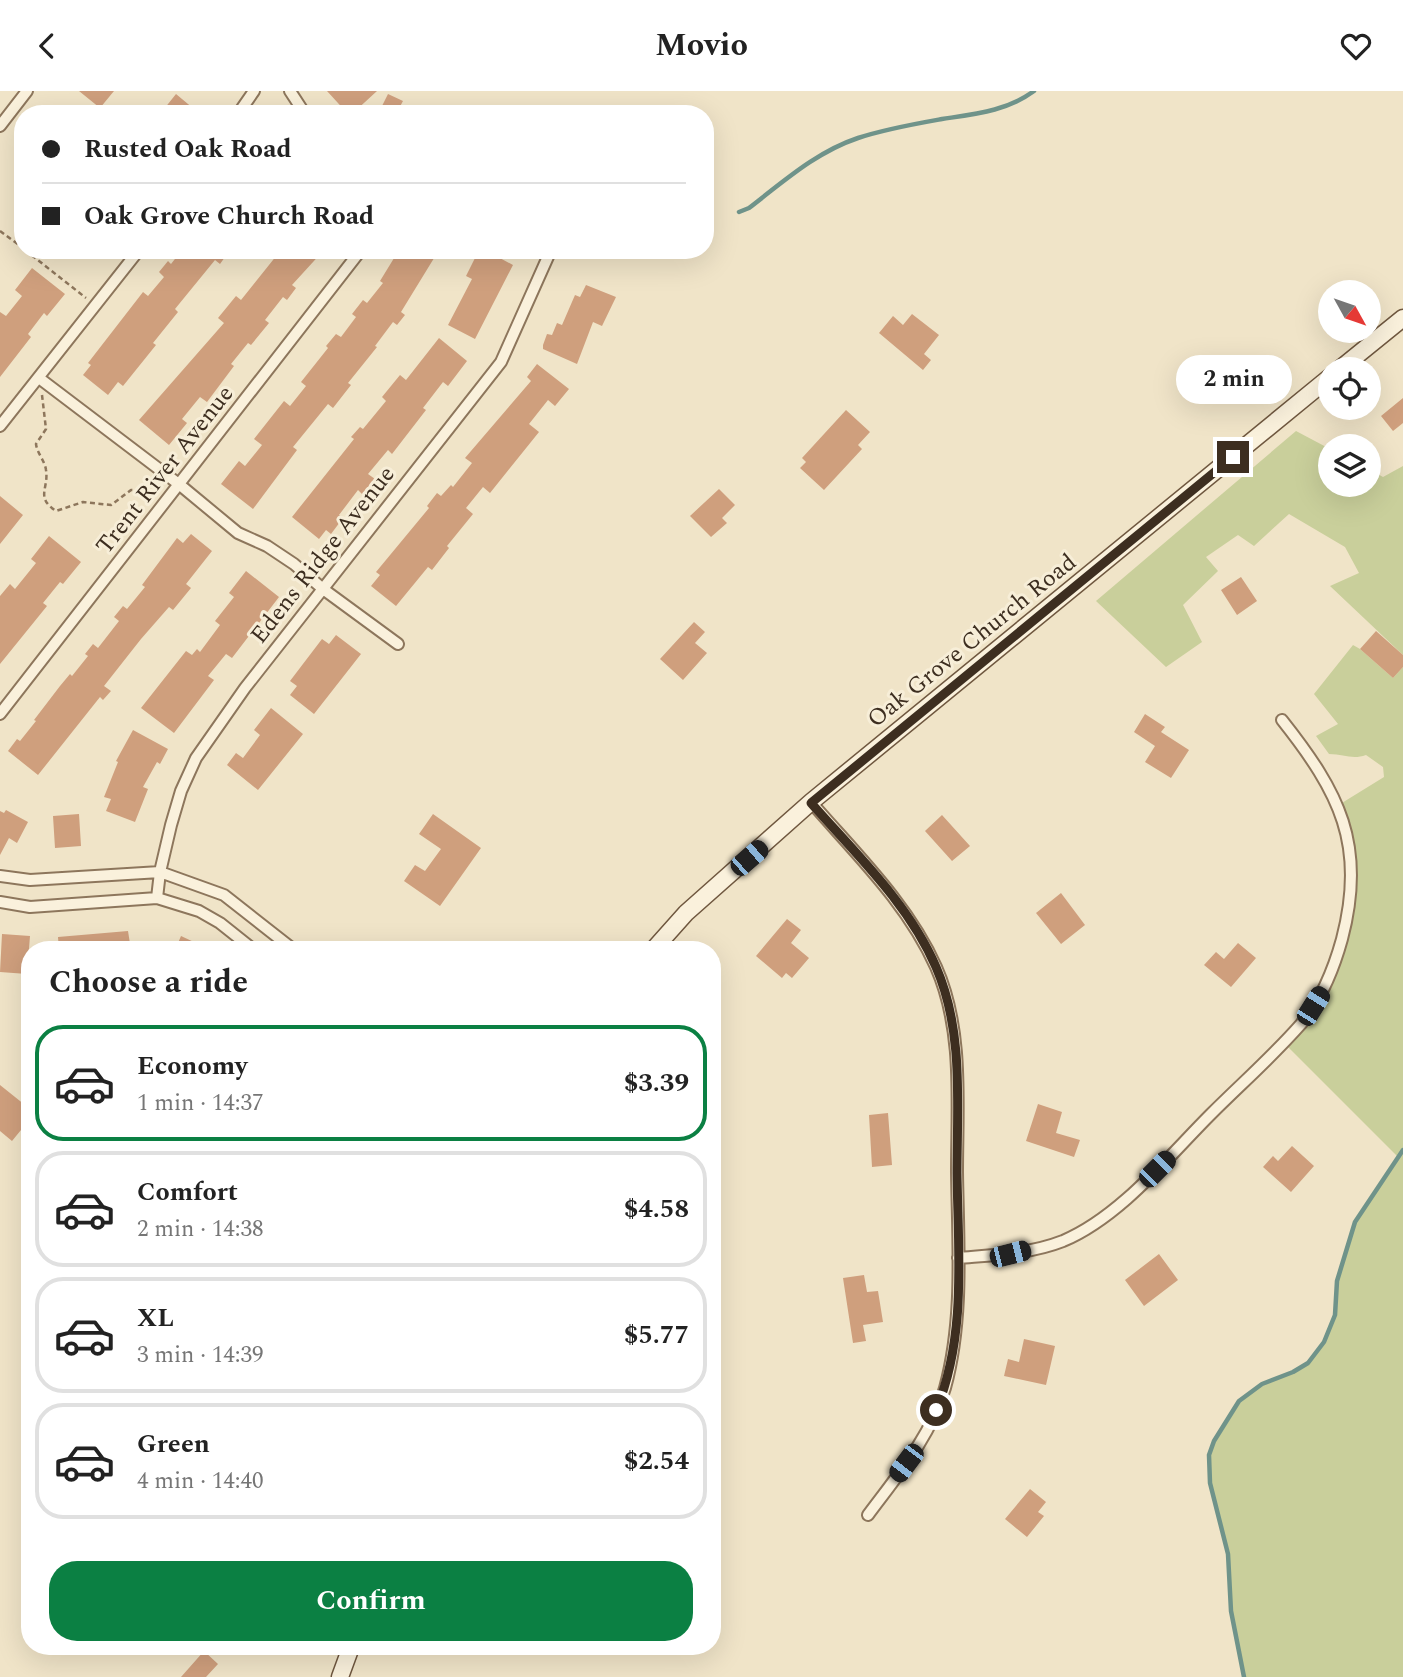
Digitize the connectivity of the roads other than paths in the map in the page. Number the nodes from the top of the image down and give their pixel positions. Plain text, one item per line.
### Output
1 (27, 91) edge
2 (16, 105) edge
3 (14, 108) edge
4 (0, 126) edge
5 (132, 259) edge
6 (354, 259) edge
7 (547, 259) edge
8 (1403, 319) edge
9 (1355, 357) edge
10 (38, 378) junction
11 (1318, 387) edge
12 (0, 426) edge
13 (180, 485) junction
14 (323, 589) junction
15 (398, 644) dead end
16 (0, 714) edge
17 (1282, 720) dead end
18 (811, 803) junction
19 (160, 871) junction
20 (0, 876) edge
21 (156, 898) junction
22 (0, 902) edge
23 (243, 941) edge
24 (282, 941) edge
25 (661, 941) edge
26 (958, 1258) junction
27 (868, 1515) dead end
28 (348, 1655) edge
29 (340, 1677) edge

1 - 2 street
3 - 4 street
5 - 10 street
6 - 13 street, Trent River Avenue
7 - 14 street, Edens Ridge Avenue
8 - 9 main road
10 - 12 street
10 - 13 street
11 - 18 main road, Oak Grove Church Road
13 - 14 street
13 - 16 street, Trent River Avenue
14 - 15 street
14 - 19 street, Edens Ridge Avenue
17 - 26 street
18 - 25 main road, Oak Grove Church Road
18 - 26 street
19 - 20 street
19 - 21 street, Edens Ridge Avenue
19 - 24 street
21 - 22 street
21 - 23 street
26 - 27 street
28 - 29 main road

